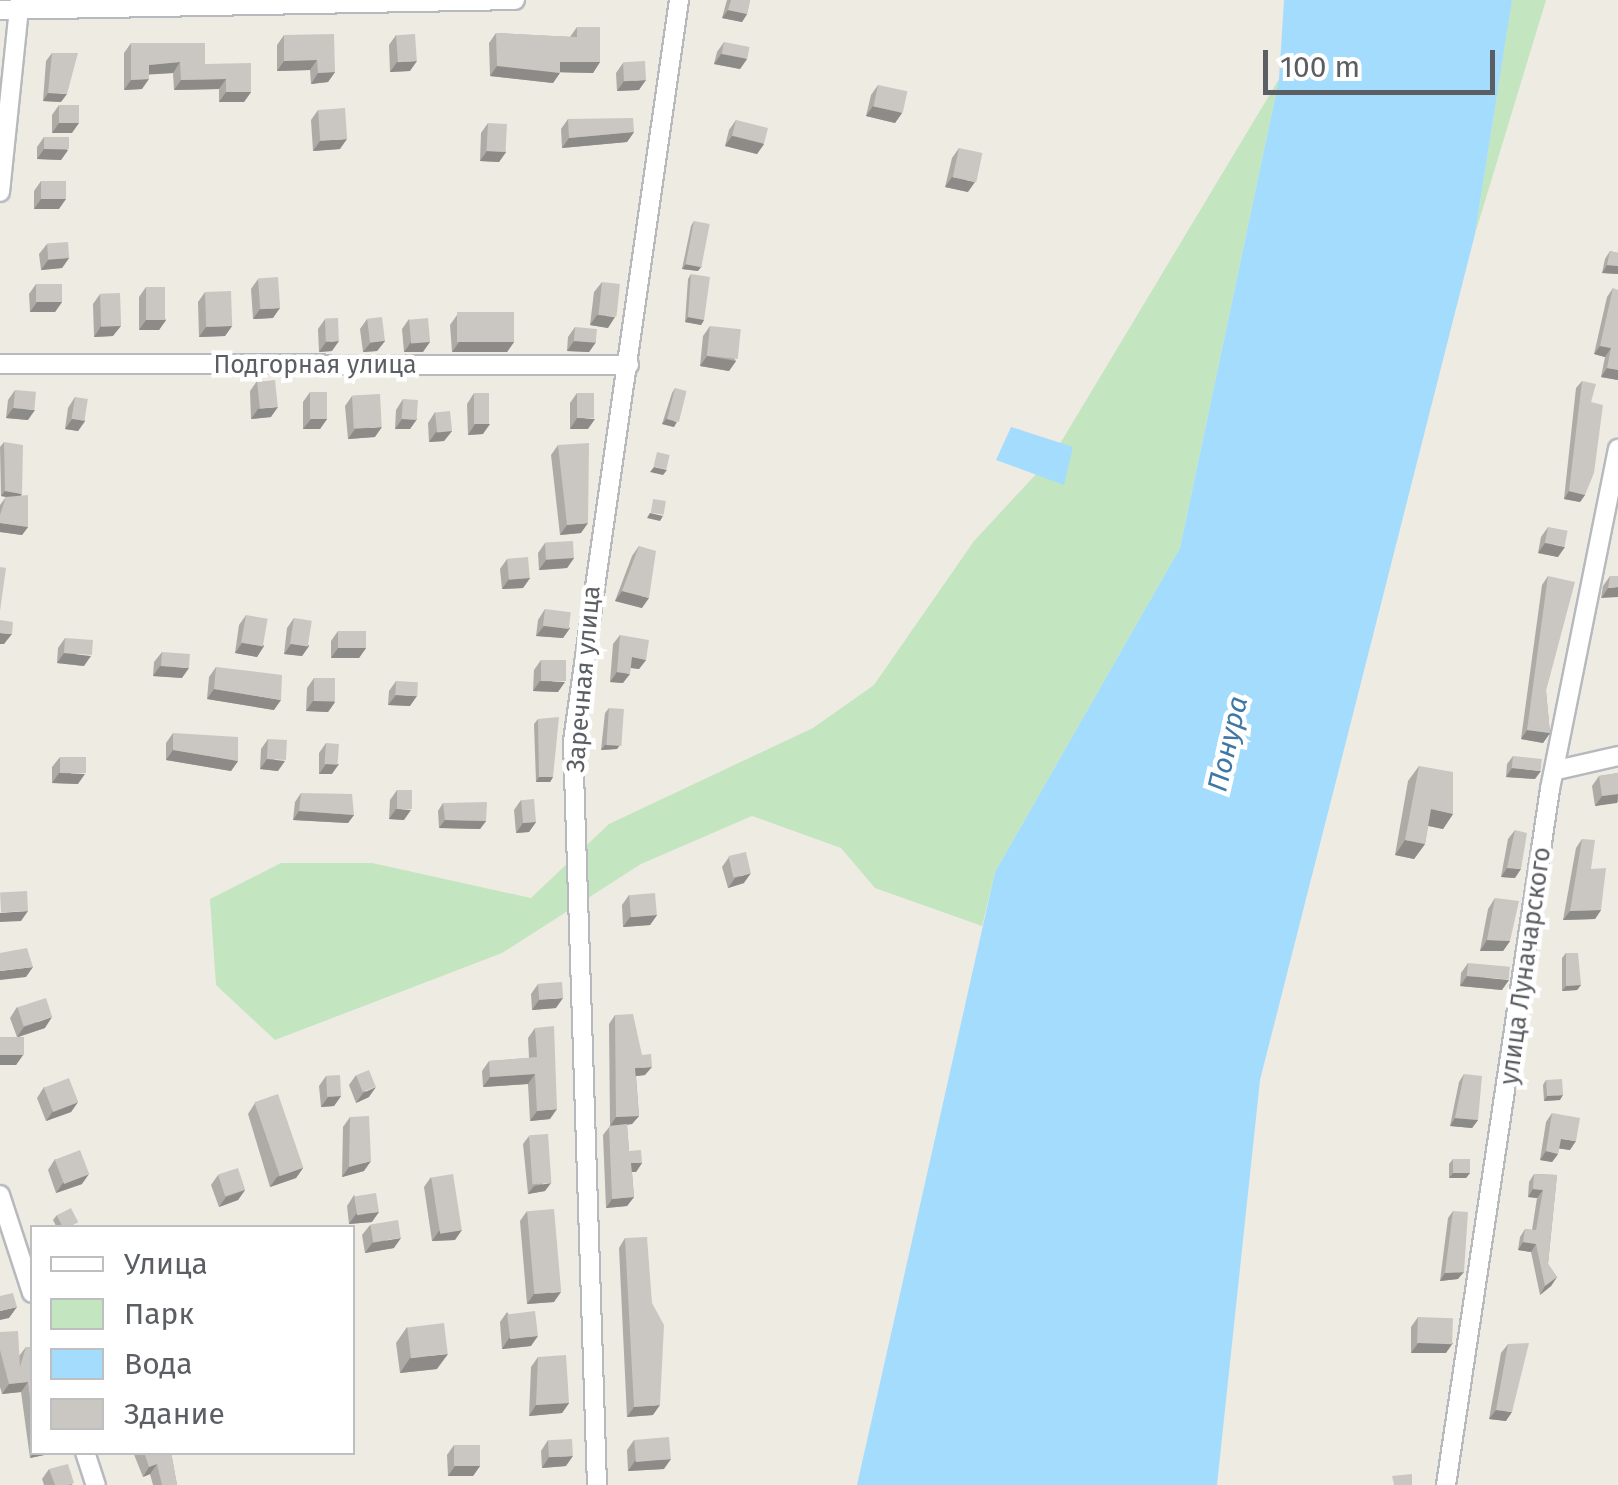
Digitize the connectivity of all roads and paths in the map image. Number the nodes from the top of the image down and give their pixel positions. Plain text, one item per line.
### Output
1 (515, 0) edge
2 (679, 0) edge
3 (13, 6) edge
4 (0, 192) edge
5 (0, 364) edge
6 (630, 365) junction
7 (1618, 449) edge
8 (1618, 756) edge
9 (1557, 770) junction
10 (0, 1194) edge
11 (30, 1287) edge
12 (86, 1455) edge
13 (96, 1485) edge
14 (597, 1485) edge
15 (1446, 1485) edge

1 - 3 street
2 - 6 street, Заречная улица
3 - 4 street
5 - 6 street, Подгорная улица
6 - 14 street, Заречная улица
7 - 9 street, улица Луначарского
8 - 9 street
9 - 15 street, улица Луначарского
10 - 11 street
12 - 13 street

